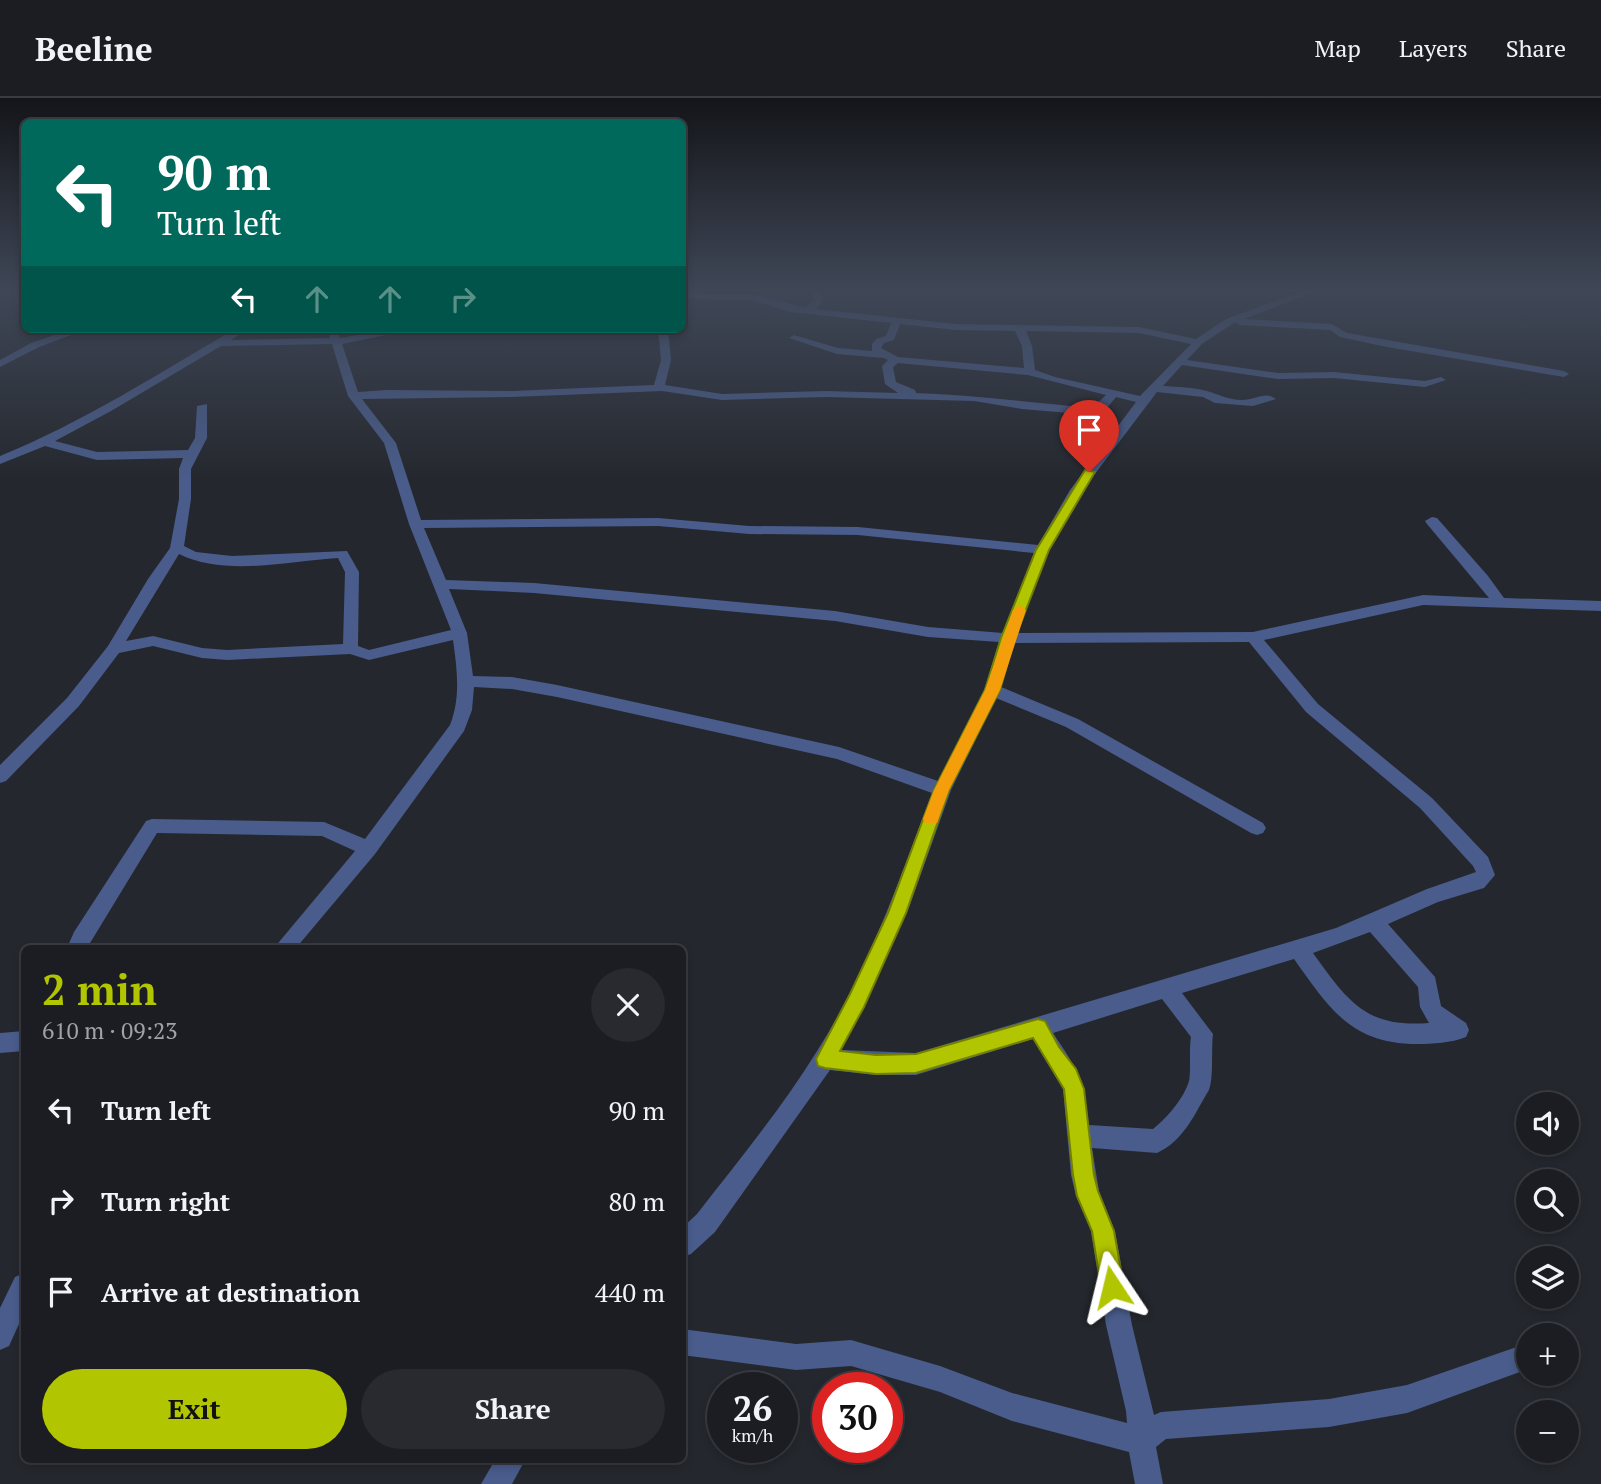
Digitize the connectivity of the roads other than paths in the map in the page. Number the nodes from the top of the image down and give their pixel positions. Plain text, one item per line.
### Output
1 (19, 354) edge
2 (201, 354) edge
3 (340, 354) edge
4 (665, 354) edge
5 (857, 354) edge
6 (883, 354) edge
7 (1028, 354) edge
8 (1187, 354) edge
9 (1448, 354) edge
10 (890, 358) junction
11 (1180, 362) junction
12 (0, 364) edge
13 (1030, 372) junction
14 (1564, 374) dead end
15 (1441, 380) dead end
16 (659, 388) junction
17 (1114, 392) junction
18 (1148, 394) junction
19 (354, 396) junction
20 (974, 398) junction
21 (1270, 399) dead end
22 (203, 406) dead end
23 (44, 442) junction
24 (191, 454) junction
25 (0, 460) edge
26 (1432, 521) dead end
27 (416, 524) junction
28 (1042, 550) junction
29 (182, 552) junction
30 (440, 584) junction
31 (1499, 602) junction
32 (1601, 606) edge
33 (460, 633) junction
34 (1253, 637) junction
35 (1008, 638) junction
36 (114, 649) junction
37 (351, 649) junction
38 (466, 681) junction
39 (992, 690) junction
40 (0, 776) edge
41 (942, 790) junction
42 (1258, 828) dead end
43 (368, 849) junction
44 (1373, 921) junction
45 (79, 945) edge
46 (287, 945) edge
47 (1298, 948) junction
48 (1165, 987) junction
49 (1038, 1028) junction
50 (21, 1041) edge
51 (0, 1043) edge
52 (825, 1059) junction
53 (1078, 1136) junction
54 (686, 1241) edge
55 (21, 1292) edge
56 (0, 1338) edge
57 (686, 1343) edge
58 (1516, 1360) edge
59 (1141, 1441) junction
60 (509, 1463) edge
61 (495, 1484) edge
62 (1149, 1484) edge

1 - 12 street
2 - 23 street
3 - 19 street
4 - 16 street
5 - 10 street
6 - 10 street
7 - 13 street
8 - 11 street
9 - 14 street
10 - 13 street
10 - 20 street
11 - 15 street
11 - 18 street
13 - 17 street
16 - 19 street
16 - 20 street
17 - 18 street
17 - 20 street
18 - 21 street
18 - 28 street
19 - 27 street
22 - 24 street
23 - 24 street
23 - 25 street
24 - 29 street
26 - 31 street
27 - 28 street
27 - 30 street
28 - 35 street
29 - 36 street
29 - 37 street
30 - 33 street
30 - 35 street
31 - 32 street
31 - 34 street
33 - 37 street
33 - 38 street
34 - 35 street
34 - 44 street
35 - 39 street
36 - 37 street
36 - 40 street
38 - 41 street
38 - 43 street
39 - 41 street
39 - 42 street
41 - 52 street
43 - 45 street
43 - 46 street
44 - 47 street
44 - 47 street
47 - 48 street
48 - 49 street
48 - 53 street
49 - 52 street
49 - 53 street
50 - 51 street
52 - 54 street
53 - 59 street
55 - 56 street
57 - 59 street
58 - 59 street
59 - 62 street
60 - 61 street

